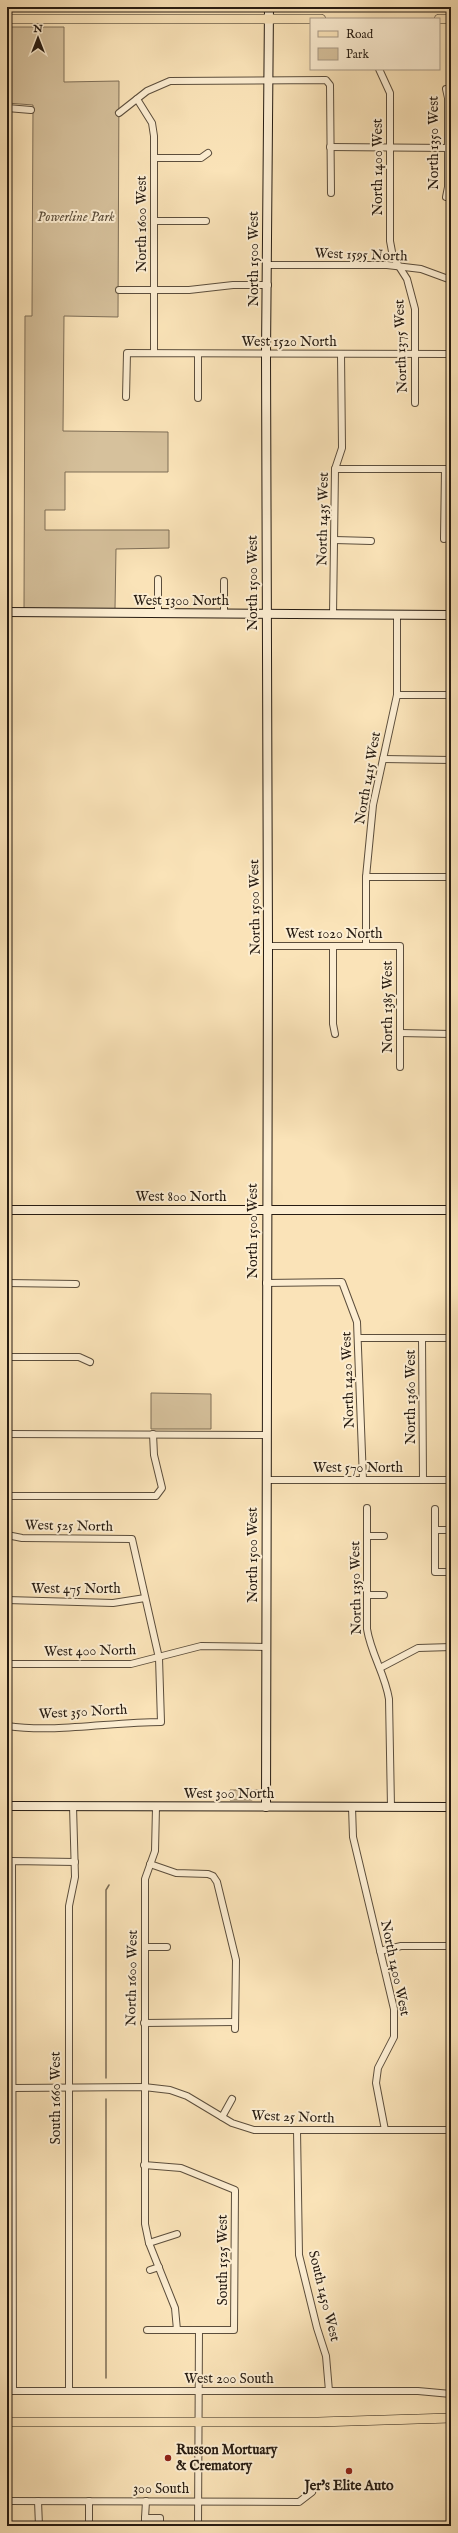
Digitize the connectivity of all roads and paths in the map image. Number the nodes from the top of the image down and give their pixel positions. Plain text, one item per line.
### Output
1 (269, 7) edge
2 (7, 19) edge
3 (269, 19) junction
4 (310, 19) edge
5 (440, 19) edge
6 (451, 19) edge
7 (379, 70) edge
8 (268, 80) junction
9 (446, 89) dead end
10 (137, 99) junction
11 (7, 108) edge
12 (31, 110) dead end
13 (119, 113) dead end
14 (330, 147) junction
15 (390, 148) junction
16 (450, 148) edge
17 (208, 153) dead end
18 (154, 158) junction
19 (331, 193) dead end
20 (446, 198) dead end
21 (154, 221) junction
22 (206, 221) dead end
23 (267, 265) junction
24 (399, 266) junction
25 (451, 280) edge
26 (268, 285) junction
27 (119, 290) dead end
28 (154, 290) junction
29 (154, 354) junction
30 (198, 354) junction
31 (266, 354) junction
32 (341, 354) junction
33 (414, 354) junction
34 (451, 354) edge
35 (126, 397) dead end
36 (198, 398) dead end
37 (415, 403) dead end
38 (335, 469) junction
39 (448, 469) edge
40 (444, 539) dead end
41 (335, 540) junction
42 (371, 541) dead end
43 (158, 578) dead end
44 (224, 581) dead end
45 (7, 612) edge
46 (158, 614) junction
47 (224, 614) junction
48 (266, 615) junction
49 (333, 615) junction
50 (397, 615) junction
51 (451, 615) edge
52 (397, 695) junction
53 (451, 695) edge
54 (383, 760) junction
55 (451, 760) edge
56 (451, 877) edge
57 (366, 878) junction
58 (268, 946) junction
59 (333, 946) junction
60 (366, 946) junction
61 (400, 946) joint
62 (400, 1033) junction
63 (335, 1034) dead end
64 (451, 1034) edge
65 (400, 1067) dead end
66 (7, 1210) edge
67 (266, 1210) junction
68 (451, 1210) edge
69 (266, 1283) junction
70 (7, 1284) edge
71 (76, 1284) dead end
72 (358, 1338) junction
73 (422, 1338) junction
74 (451, 1338) edge
75 (7, 1357) edge
76 (90, 1362) dead end
77 (7, 1434) edge
78 (153, 1434) junction
79 (266, 1435) junction
80 (266, 1480) junction
81 (363, 1480) junction
82 (424, 1480) junction
83 (451, 1480) edge
84 (7, 1496) edge
85 (367, 1508) dead end
86 (435, 1509) dead end
87 (435, 1530) junction
88 (451, 1530) edge
89 (7, 1535) edge
90 (367, 1536) junction
91 (384, 1536) dead end
92 (451, 1572) edge
93 (367, 1595) junction
94 (384, 1595) dead end
95 (145, 1598) junction
96 (7, 1600) edge
97 (267, 1647) junction
98 (451, 1647) edge
99 (159, 1658) junction
100 (7, 1664) edge
101 (380, 1668) junction
102 (451, 1704) edge
103 (450, 1714) edge
104 (7, 1726) edge
105 (7, 1806) edge
106 (74, 1806) junction
107 (156, 1807) junction
108 (266, 1807) junction
109 (352, 1807) junction
110 (390, 1807) junction
111 (451, 1807) edge
112 (75, 1862) junction
113 (150, 1864) junction
114 (451, 1946) edge
115 (145, 1947) junction
116 (167, 1947) dead end
117 (380, 1951) junction
118 (10, 1980) edge
119 (235, 2022) junction
120 (144, 2023) junction
121 (235, 2029) dead end
122 (144, 2087) junction
123 (13, 2088) junction
124 (68, 2088) junction
125 (232, 2099) dead end
126 (222, 2117) junction
127 (297, 2130) junction
128 (385, 2130) junction
129 (451, 2130) edge
130 (144, 2165) junction
131 (451, 2181) edge
132 (451, 2194) edge
133 (10, 2196) edge
134 (451, 2208) edge
135 (177, 2234) dead end
136 (150, 2243) junction
137 (159, 2268) junction
138 (150, 2270) dead end
139 (147, 2330) dead end
140 (177, 2330) junction
141 (199, 2330) junction
142 (200, 2390) junction
143 (69, 2391) junction
144 (329, 2391) junction
145 (10, 2392) edge
146 (451, 2394) edge
147 (451, 2418) edge
148 (7, 2422) edge
149 (200, 2422) junction
150 (312, 2492) dead end
151 (7, 2501) edge
152 (38, 2501) junction
153 (89, 2501) junction
154 (146, 2501) junction
155 (199, 2501) junction
156 (145, 2518) junction
157 (39, 2526) edge
158 (89, 2526) edge
159 (145, 2526) edge
160 (160, 2526) edge
161 (198, 2526) edge

1 - 3 street, North 1500 West
2 - 3 main road
3 - 4 main road
3 - 8 street, North 1500 West
5 - 6 main road
7 - 15 street, North 1400 West
8 - 10 street
8 - 14 street
8 - 23 street, North 1500 West
9 - 16 street, North 1350 West
10 - 13 street
10 - 18 street, North 1600 West
11 - 12 street
14 - 15 street
14 - 19 street
15 - 16 street
15 - 24 street, North 1400 West
16 - 20 street, North 1350 West
17 - 18 street
18 - 21 street, North 1600 West
21 - 22 street
21 - 28 street, North 1600 West
23 - 24 street, West 1595 North
23 - 26 street, North 1500 West
24 - 25 street, West 1595 North
24 - 33 street, North 1375 West
26 - 28 street
26 - 31 street, North 1500 West
27 - 28 street
28 - 29 street, North 1600 West
29 - 30 street, West 1520 North
29 - 35 street, West 1520 North
30 - 31 street, West 1520 North
30 - 36 street
31 - 32 street, West 1520 North
31 - 48 street, North 1500 West
32 - 33 street, West 1520 North
32 - 38 street, North 1435 West
33 - 34 street, West 1520 North
33 - 37 street, North 1375 West
38 - 39 street
38 - 41 street, North 1435 West
39 - 40 street
41 - 42 street
41 - 49 street, North 1435 West
43 - 46 street
44 - 47 street
45 - 46 street, West 1300 North
46 - 47 street, West 1300 North
47 - 48 street, West 1300 North
48 - 49 street, West 1300 North
48 - 58 street, North 1500 West
49 - 50 street, West 1300 North
50 - 51 street, West 1300 North
50 - 52 street, North 1415 West
52 - 53 street
52 - 54 street, North 1415 West
54 - 55 street
54 - 57 street, North 1415 West
56 - 57 street
57 - 60 street, North 1415 West
58 - 59 street, West 1020 North
58 - 67 street, North 1500 West
59 - 60 street, West 1020 North
59 - 63 street
60 - 61 street, West 1020 North
61 - 62 street, North 1385 West
62 - 64 street
62 - 65 street, North 1385 West
66 - 67 street, West 800 North
67 - 68 street, West 800 North
67 - 69 street, North 1500 West
69 - 72 street, North 1420 West
69 - 79 street, North 1500 West
70 - 71 street
72 - 73 street
72 - 81 street, North 1420 West
73 - 74 street
73 - 82 street, North 1360 West
75 - 76 street
77 - 78 street
78 - 79 street
78 - 84 street
79 - 80 street, North 1500 West
80 - 81 street, West 570 North
80 - 97 street, North 1500 West
81 - 82 street, West 570 North
82 - 83 street, West 570 North
85 - 90 street, North 1350 West
86 - 87 street
87 - 88 street
87 - 92 street
89 - 95 street, West 525 North
90 - 91 street
90 - 93 street, North 1350 West
93 - 94 street
93 - 101 street, North 1350 West
95 - 96 street, West 475 North
95 - 99 street
97 - 99 street, West 400 North
97 - 108 street, North 1500 West
98 - 101 street
99 - 100 street, West 400 North
99 - 104 street, West 350 North
101 - 110 street, North 1350 West
102 - 103 street
105 - 106 street, West 300 North
106 - 107 street, West 300 North
106 - 112 street, South 1660 West
107 - 108 street, West 300 North
107 - 113 street, North 1600 West
108 - 109 street, West 300 North
109 - 110 street, West 300 North
109 - 117 street, North 1400 West
110 - 111 street, West 300 North
112 - 118 street
112 - 124 street, South 1660 West
113 - 115 street, North 1600 West
113 - 119 street
114 - 117 street
115 - 116 street
115 - 120 street, North 1600 West
117 - 128 street, North 1400 West
118 - 123 street
119 - 120 street
119 - 121 street
120 - 122 street, North 1600 West
122 - 124 street, West 25 North
122 - 126 street, West 25 North
122 - 130 street, North 1600 West
123 - 124 street, West 25 North
123 - 133 street
124 - 143 street, South 1660 West
125 - 126 street
126 - 127 street, West 25 North
127 - 128 street, West 25 North
127 - 144 street, South 1450 West
128 - 129 street, West 25 North
130 - 136 street, North 1600 West
130 - 141 street, South 1525 West
131 - 132 street
132 - 134 street
133 - 145 street
135 - 136 street
136 - 137 street, North 1600 West
137 - 138 street
137 - 140 street, North 1600 West
139 - 140 street
140 - 141 street
141 - 142 street
142 - 143 street, West 200 South
142 - 144 street, West 200 South
142 - 149 street
143 - 145 street, West 200 South
144 - 146 street, West 200 South
147 - 149 main road
148 - 149 main road
149 - 155 street
150 - 155 street, 300 South
151 - 152 street, 300 South
152 - 153 street, 300 South
152 - 157 street
153 - 154 street, 300 South
153 - 158 street
154 - 155 street, 300 South
154 - 156 street
155 - 161 street
156 - 159 street
156 - 160 street

